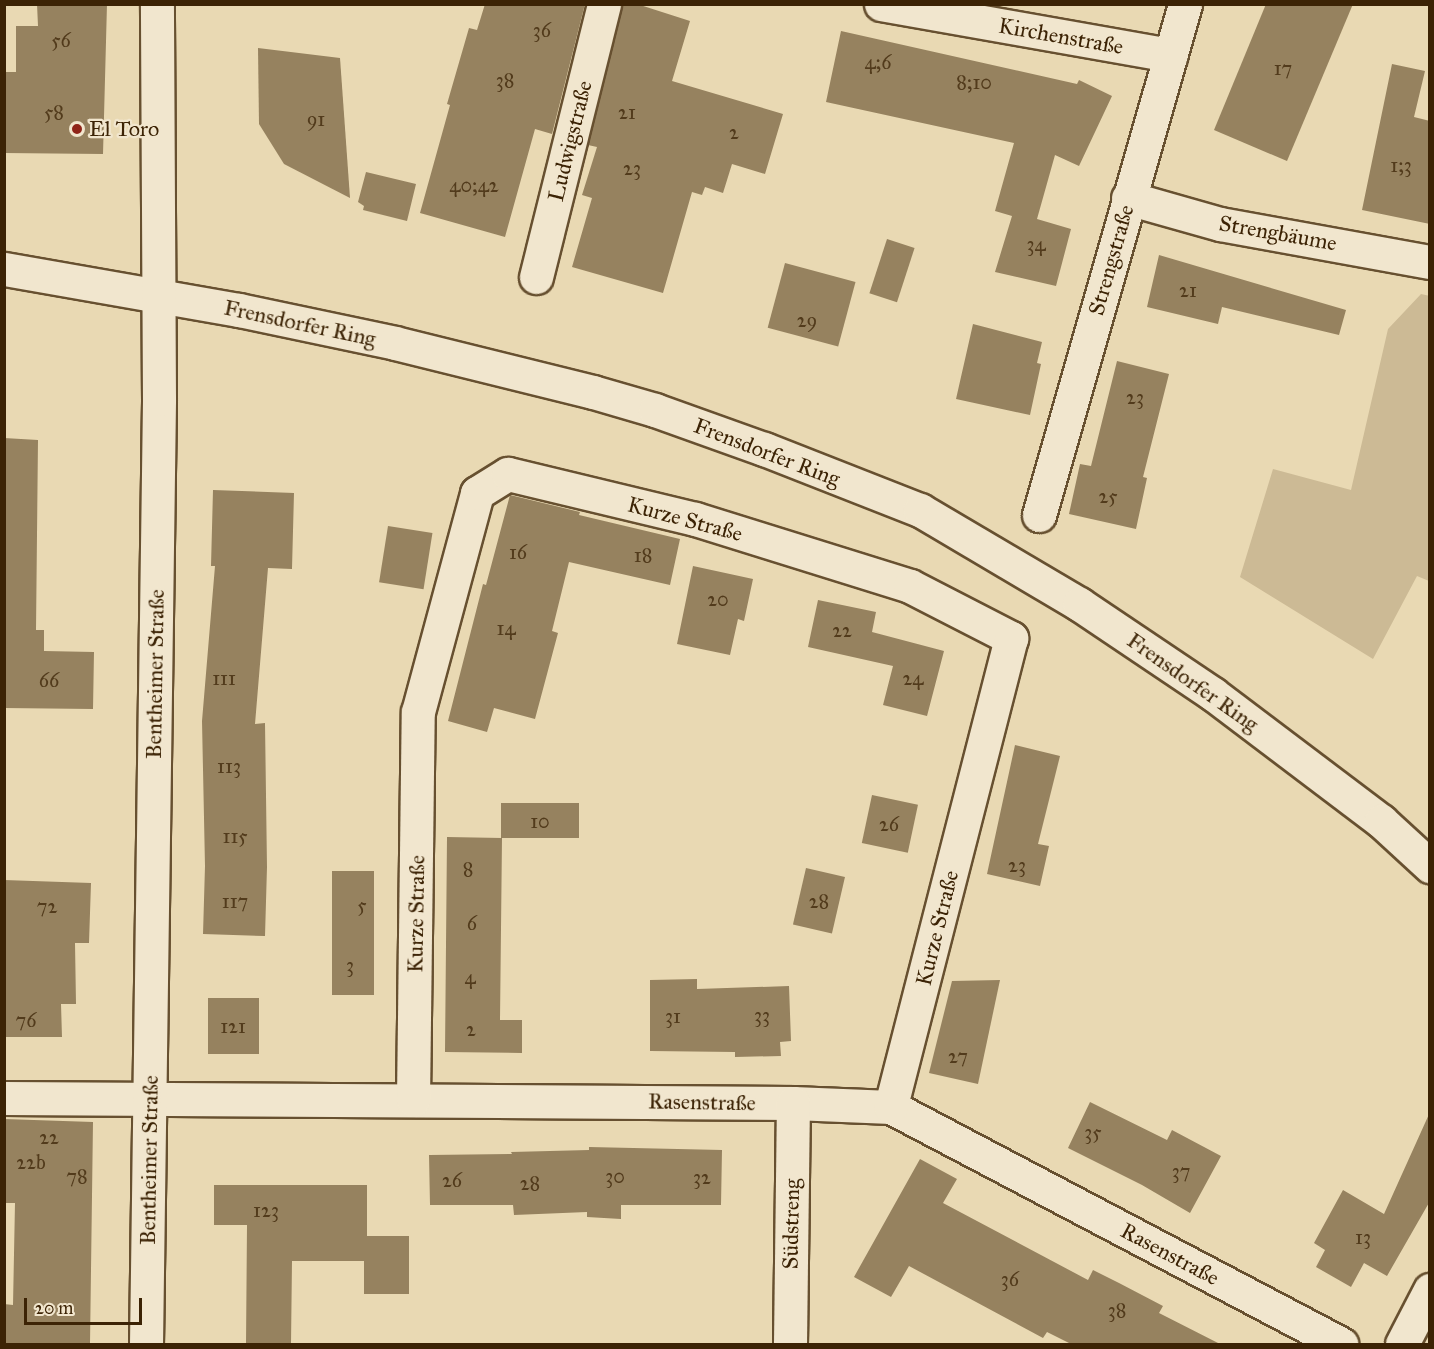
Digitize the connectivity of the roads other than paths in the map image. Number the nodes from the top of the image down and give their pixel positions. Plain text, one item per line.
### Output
1 (157, 4) edge
2 (604, 4) edge
3 (881, 4) edge
4 (1185, 4) edge
5 (1171, 55) junction
6 (1128, 198) junction
7 (1430, 262) edge
8 (4, 269) edge
9 (536, 277) dead end
10 (158, 295) junction
11 (1039, 515) dead end
12 (1430, 866) edge
13 (4, 1098) edge
14 (150, 1098) junction
15 (413, 1100) junction
16 (793, 1103) junction
17 (891, 1107) junction
18 (1430, 1290) edge
19 (146, 1344) edge
20 (790, 1344) edge
21 (1341, 1344) edge
22 (1402, 1344) edge

1 - 10 street, Bentheimer Straße
2 - 9 street, Ludwigstraße
3 - 5 street, Kirchenstraße
4 - 5 street, Strengstraße
5 - 6 street, Strengstraße
6 - 7 street, Strengbäume
6 - 11 street, Strengstraße
8 - 10 street, Frensdorfer Ring
10 - 12 street, Frensdorfer Ring
10 - 14 street, Bentheimer Straße
13 - 14 street, Rasenstraße
14 - 15 street, Rasenstraße
14 - 19 street, Bentheimer Straße
15 - 16 street, Rasenstraße
15 - 17 street, Kurze Straße
16 - 17 street, Rasenstraße
16 - 20 street, Südstreng
17 - 21 street, Rasenstraße
18 - 22 street

